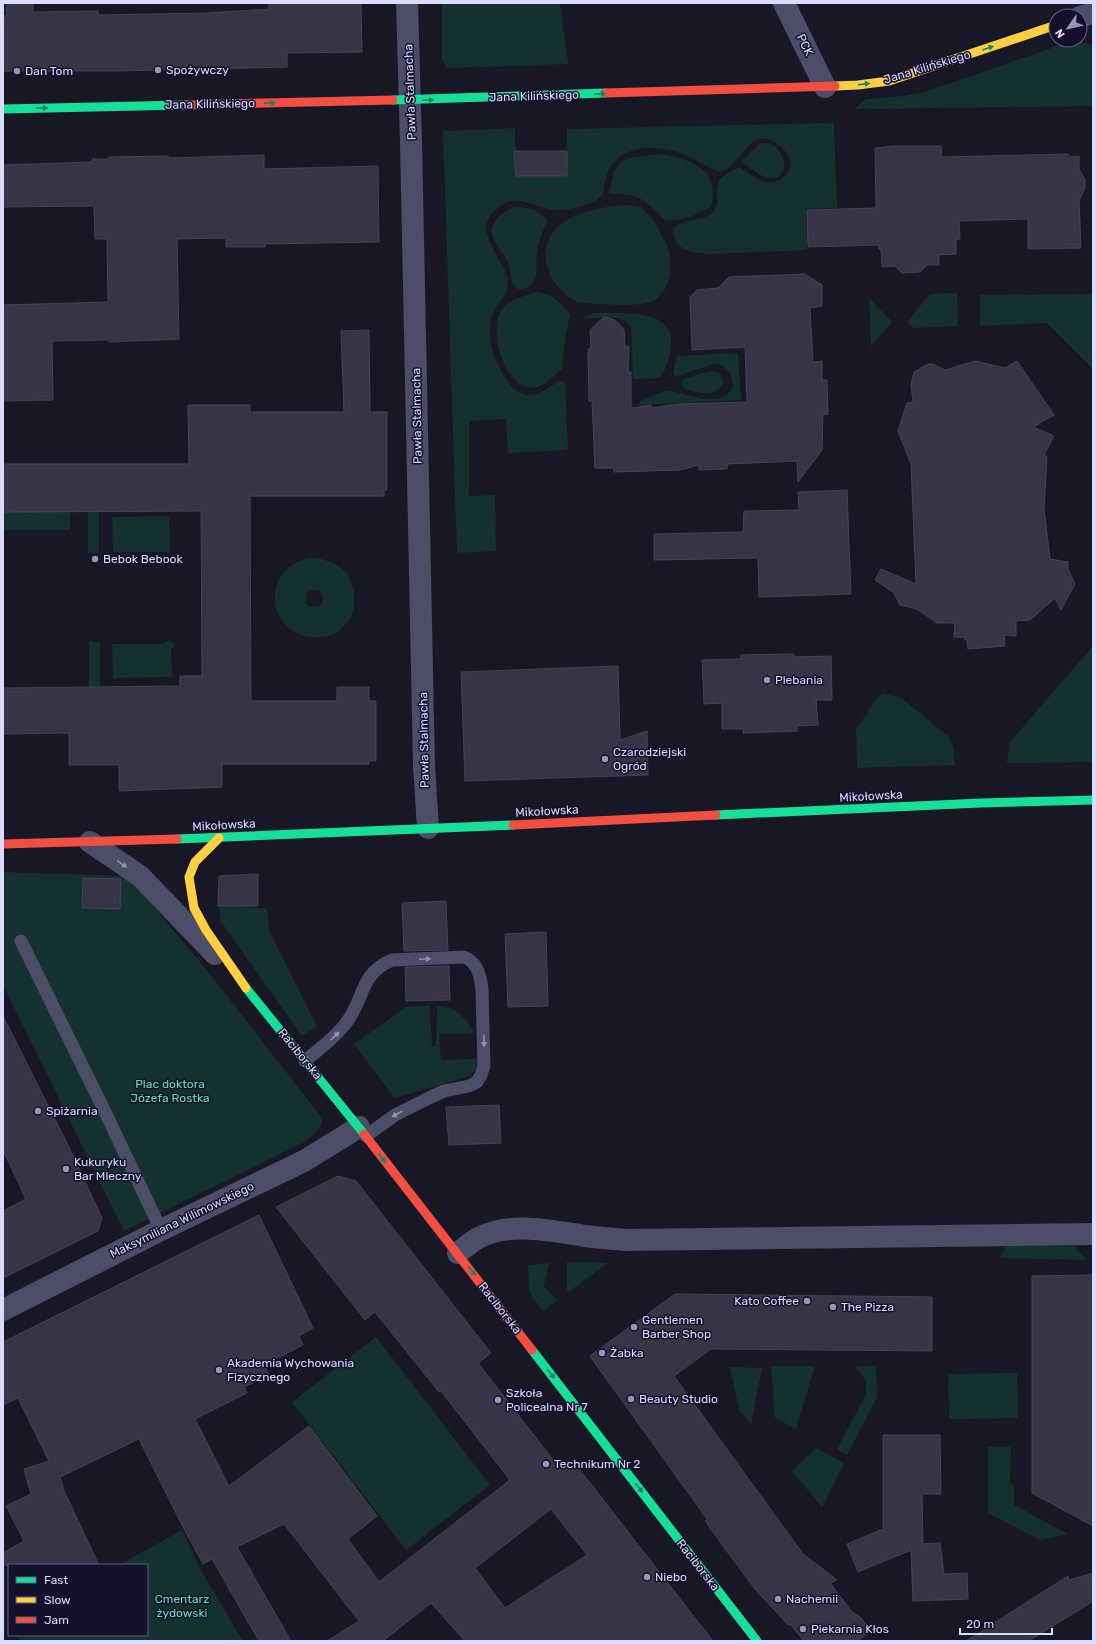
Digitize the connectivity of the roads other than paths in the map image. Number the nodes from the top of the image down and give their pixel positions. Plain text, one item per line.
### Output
1 (407, 3) edge
2 (784, 3) edge
3 (1048, 28) edge
4 (825, 87) junction
5 (410, 100) junction
6 (3, 109) edge
7 (1093, 800) edge
8 (428, 828) junction
9 (219, 838) junction
10 (90, 842) junction
11 (3, 844) edge
12 (21, 941) dead end
13 (240, 979) junction
14 (305, 1061) junction
15 (362, 1132) junction
16 (161, 1230) junction
17 (1093, 1234) edge
18 (458, 1253) junction
19 (3, 1310) edge
20 (757, 1641) edge

1 - 5 street, Pawła Stalmacha
2 - 4 street, PCK
4 -> 3 street, Jana Kilińskiego
5 -> 4 street, Jana Kilińskiego
6 -> 5 street, Jana Kilińskiego
5 - 8 street, Pawła Stalmacha
7 - 8 street, Mikołowska
8 - 9 street, Mikołowska
9 - 10 street, Mikołowska
9 - 13 street, Raciborska
10 - 11 street, Mikołowska
10 -> 13 street, Raciborska
12 - 16 lane
13 - 14 street, Raciborska
14 - 15 street, Raciborska
14 -> 15 lane
15 - 16 street, Maksymiliana Wilimowskiego
15 -> 18 street, Raciborska
16 - 19 street, Maksymiliana Wilimowskiego
17 - 18 street
18 -> 20 street, Raciborska

